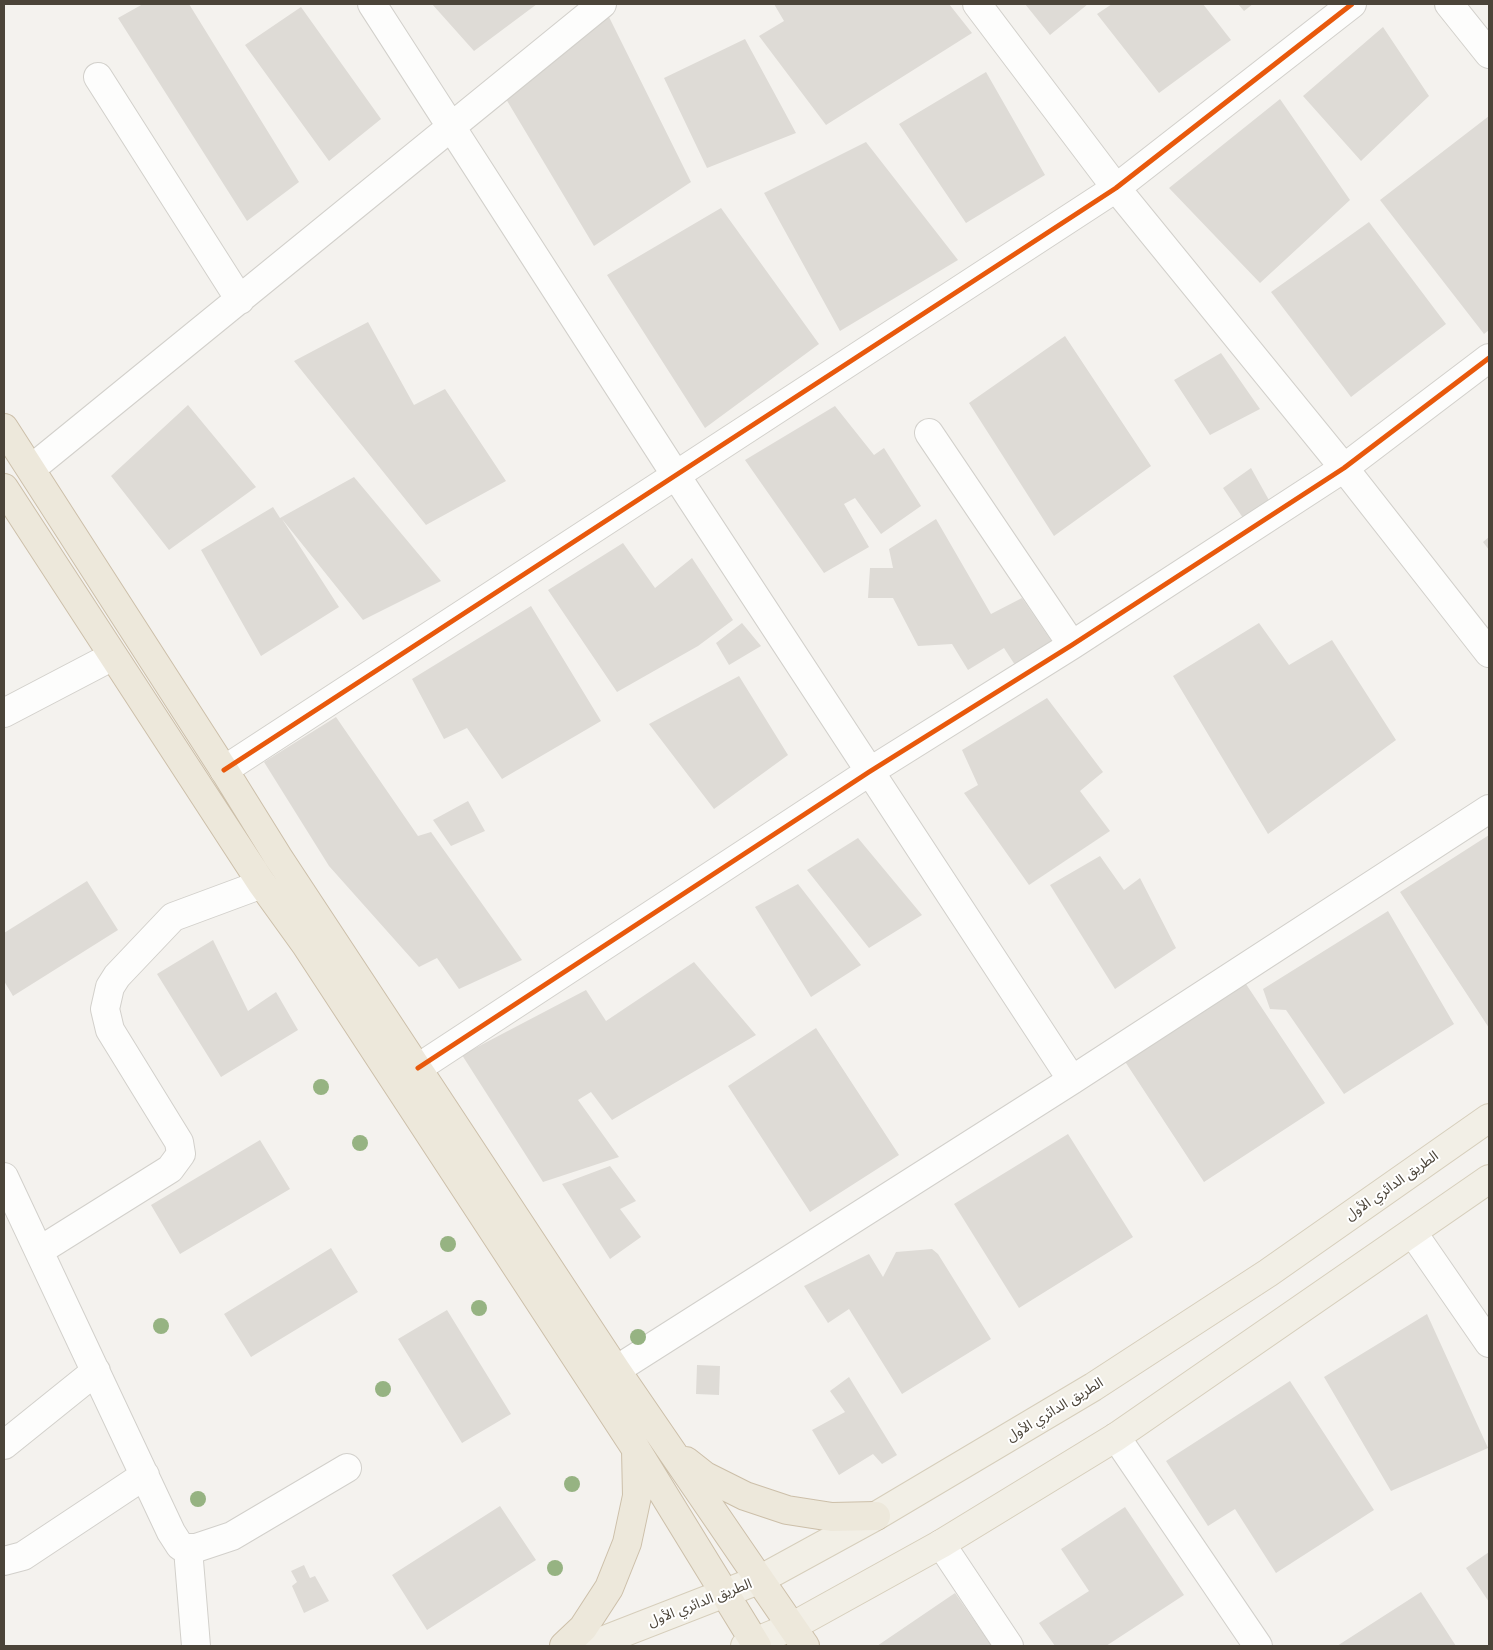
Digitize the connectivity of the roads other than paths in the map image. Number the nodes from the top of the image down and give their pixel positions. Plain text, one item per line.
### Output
1 (372, 4) edge
2 (602, 4) edge
3 (977, 4) edge
4 (1352, 4) edge
5 (1449, 4) edge
6 (1489, 54) edge
7 (98, 77) dead end
8 (451, 124) junction
9 (1116, 188) junction
10 (240, 300) junction
11 (1489, 358) edge
12 (4, 428) edge
13 (929, 433) dead end
14 (1344, 468) junction
15 (31, 469) junction
16 (675, 474) junction
17 (4, 488) edge
18 (1072, 645) junction
19 (1489, 653) edge
20 (113, 656) junction
21 (4, 713) edge
22 (224, 770) junction
23 (869, 772) junction
24 (1489, 809) edge
25 (262, 884) junction
26 (418, 1068) junction
27 (1072, 1080) junction
28 (1489, 1118) edge
29 (4, 1177) edge
30 (1489, 1179) edge
31 (1413, 1233) junction
32 (39, 1251) junction
33 (1489, 1342) edge
34 (616, 1370) junction
35 (96, 1371) junction
36 (1116, 1437) junction
37 (4, 1445) edge
38 (636, 1449) junction
39 (669, 1449) junction
40 (347, 1468) dead end
41 (144, 1475) junction
42 (876, 1516) junction
43 (941, 1544) junction
44 (188, 1549) junction
45 (4, 1561) edge
46 (761, 1579) junction
47 (724, 1594) junction
48 (799, 1636) edge
49 (752, 1645) edge
50 (196, 1646) edge
51 (564, 1646) edge
52 (590, 1646) edge
53 (1009, 1646) edge
54 (1258, 1646) edge

1 - 8 street
2 - 8 street
3 - 9 street
4 - 9 street
5 - 6 street
7 - 10 street
8 - 10 street
8 - 16 street
9 - 14 street
9 - 16 street
10 - 15 street
11 - 14 street
12 - 15 highway
13 - 18 street
14 - 18 street
14 - 19 street
15 - 22 highway
16 - 22 street
16 - 23 street
17 - 20 highway
18 - 23 street
20 - 21 street
20 - 25 highway
22 - 26 highway
23 - 26 street
23 - 27 street
24 - 27 street
25 - 32 street
25 - 38 highway
26 - 34 highway
27 - 34 street
28 - 42 main road, الطريق الدائري الأول
29 - 32 street
30 - 31 main road
31 - 33 street
31 - 36 main road
32 - 35 street
34 - 39 highway
35 - 37 street
35 - 41 street
36 - 43 main road
36 - 54 street
38 - 47 highway
38 - 51 highway
39 - 42 highway
39 - 46 highway
40 - 44 street
41 - 44 street
41 - 45 street
42 - 46 main road, الطريق الدائري الأول
43 - 48 main road
43 - 53 street
44 - 50 street
46 - 47 main road, الطريق الدائري الأول
46 - 48 highway
47 - 49 highway
47 - 52 main road, الطريق الدائري الأول
48 - 49 main road

